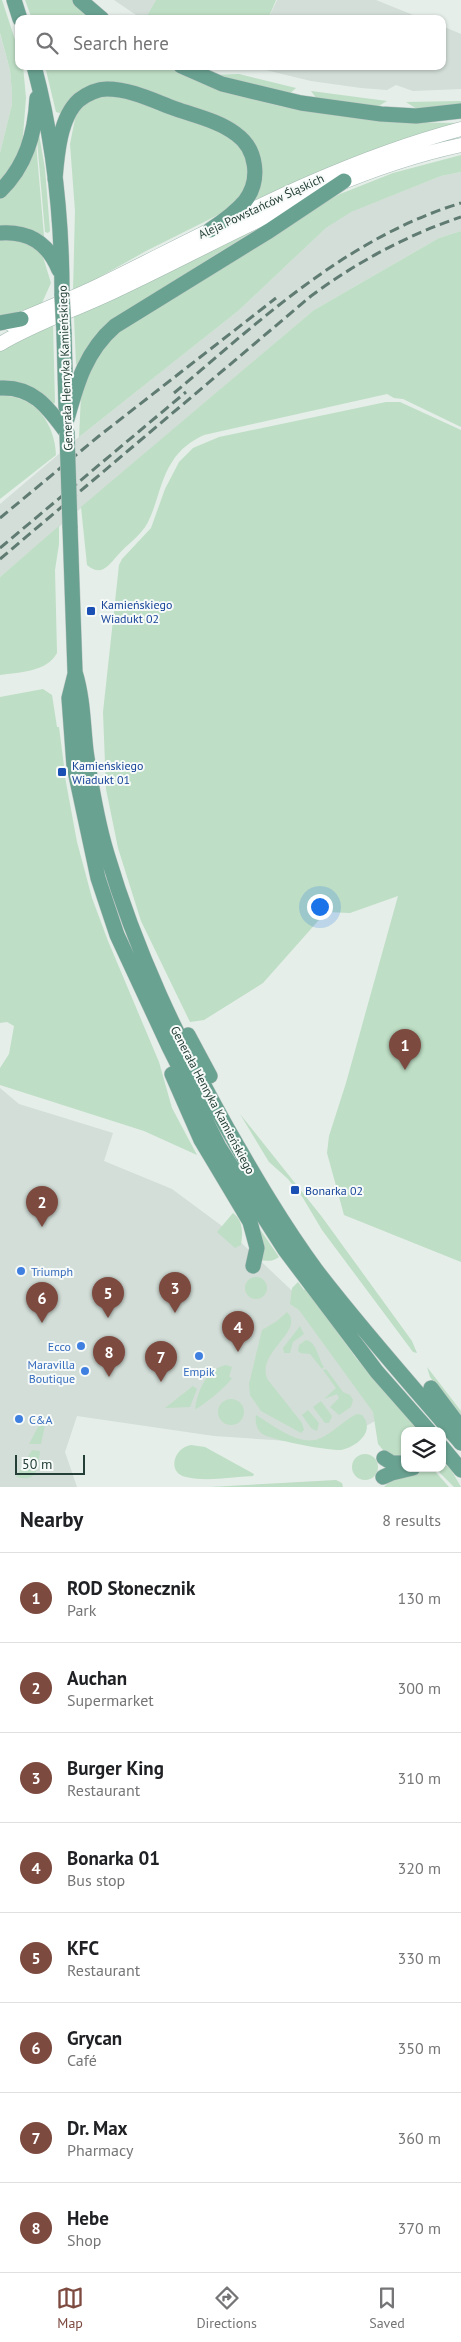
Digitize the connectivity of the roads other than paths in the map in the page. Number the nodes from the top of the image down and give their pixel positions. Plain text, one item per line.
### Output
1 (14, 0) edge
2 (80, 0) edge
3 (19, 15) edge
4 (97, 15) edge
5 (190, 70) edge
6 (36, 73) edge
7 (461, 111) edge
8 (461, 129) edge
9 (461, 144) edge
10 (56, 179) junction
11 (344, 181) junction
12 (0, 191) edge
13 (210, 230) junction
14 (0, 233) edge
15 (65, 297) junction
16 (21, 319) junction
17 (0, 323) edge
18 (0, 328) edge
19 (0, 344) edge
20 (0, 388) edge
21 (67, 426) junction
22 (75, 672) junction
23 (131, 928) junction
24 (155, 1018) junction
25 (213, 1081) dead end
26 (291, 1246) junction
27 (253, 1266) dead end
28 (310, 1274) junction
29 (431, 1388) dead end
30 (423, 1427) edge
31 (461, 1428) edge
32 (461, 1442) edge
33 (446, 1451) edge
34 (384, 1458) dead end
35 (446, 1462) edge
36 (401, 1463) edge
37 (460, 1468) edge
38 (401, 1472) edge
39 (383, 1477) dead end

1 - 3 main road
2 - 4 main road
5 - 7 main road
6 - 10 main road, Generała Henryka Kamieńskiego
6 - 12 main road
8 - 13 main road, Aleja Powstańców Śląskich
9 - 11 main road, Aleja Powstańców Śląskich
10 - 13 main road
10 - 15 main road, Generała Henryka Kamieńskiego
11 - 15 main road, Aleja Powstańców Śląskich
11 - 21 main road
13 - 15 main road, Aleja Powstańców Śląskich
14 - 15 main road
15 - 16 main road
15 - 19 main road
15 - 21 main road, Generała Henryka Kamieńskiego, bridge
16 - 17 main road
16 - 18 main road
20 - 21 main road
21 - 22 main road, Generała Henryka Kamieńskiego, bridge
22 - 23 main road, Generała Henryka Kamieńskiego
22 - 24 main road, Generała Henryka Kamieńskiego
23 - 25 main road
23 - 26 main road, Generała Henryka Kamieńskiego
24 - 26 main road, Generała Henryka Kamieńskiego
24 - 27 main road
26 - 28 main road, Generała Henryka Kamieńskiego
28 - 30 main road, Generała Henryka Kamieńskiego
28 - 32 main road, Generała Henryka Kamieńskiego
29 - 31 main road
33 - 37 main road
34 - 36 main road
35 - 37 main road
38 - 39 main road

